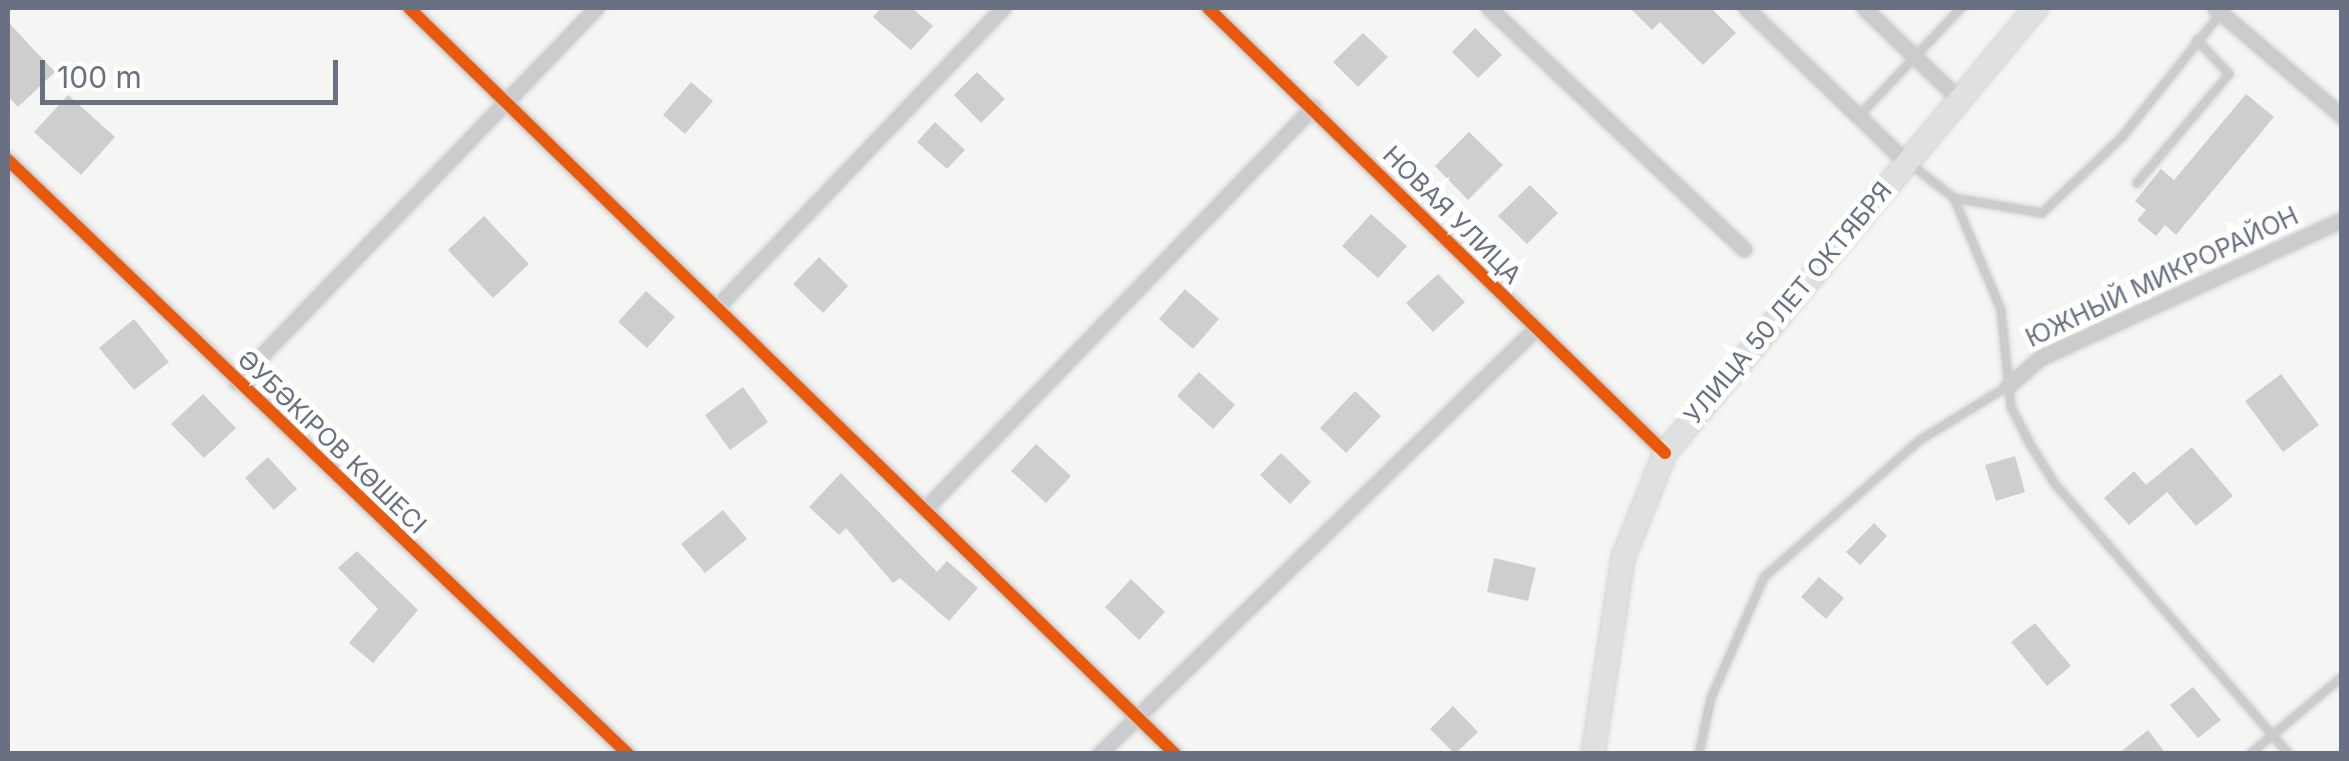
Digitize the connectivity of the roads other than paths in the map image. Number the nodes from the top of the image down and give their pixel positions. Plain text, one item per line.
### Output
1 (409, 8) edge
2 (596, 8) edge
3 (1003, 8) edge
4 (1208, 8) edge
5 (1489, 8) edge
6 (1746, 8) edge
7 (1864, 8) edge
8 (1961, 8) edge
9 (2036, 8) edge
10 (2218, 10) edge
11 (2197, 40) junction
12 (1916, 57) junction
13 (1959, 98) junction
14 (506, 102) junction
15 (1313, 107) junction
16 (1859, 116) junction
17 (2342, 116) edge
18 (8, 160) edge
19 (1905, 161) junction
20 (2136, 184) dead end
21 (1954, 198) junction
22 (2342, 220) edge
23 (1744, 249) dead end
24 (717, 307) junction
25 (1535, 329) junction
26 (236, 382) junction
27 (2008, 386) junction
28 (1666, 452) junction
29 (924, 510) junction
30 (2342, 678) edge
31 (1137, 717) junction
32 (2273, 736) junction
33 (628, 754) edge
34 (1099, 754) edge
35 (1174, 754) edge
36 (1593, 754) edge
37 (1700, 754) edge
38 (2250, 754) edge
39 (2289, 754) edge

1 - 14 street
2 - 14 street
3 - 24 street
4 - 15 street, НОВАЯ УЛИЦА
5 - 23 street
6 - 16 street
7 - 12 street
8 - 12 lane
9 - 13 main road, УЛИЦА 50 ЛЕТ ОКТЯБРЯ
10 - 11 lane
10 - 17 street
11 - 20 lane
11 - 21 lane
12 - 13 street
12 - 16 lane
13 - 19 main road, УЛИЦА 50 ЛЕТ ОКТЯБРЯ
14 - 24 street
14 - 26 street
15 - 25 street, НОВАЯ УЛИЦА
15 - 29 street
16 - 19 street
18 - 26 street, ӘУБӘКІРОВ КӨШЕСІ
19 - 21 lane
19 - 28 main road, УЛИЦА 50 ЛЕТ ОКТЯБРЯ
21 - 27 lane
22 - 27 street, ЮЖНЫЙ МИКРОРАЙОН
24 - 29 street
25 - 28 street, НОВАЯ УЛИЦА
25 - 31 street
26 - 33 street, ӘУБӘКІРОВ КӨШЕСІ
27 - 32 lane
27 - 37 lane
28 - 36 main road, УЛИЦА 50 ЛЕТ ОКТЯБРЯ
29 - 31 street
30 - 32 lane
31 - 34 street
31 - 35 street
32 - 38 lane
32 - 39 lane

